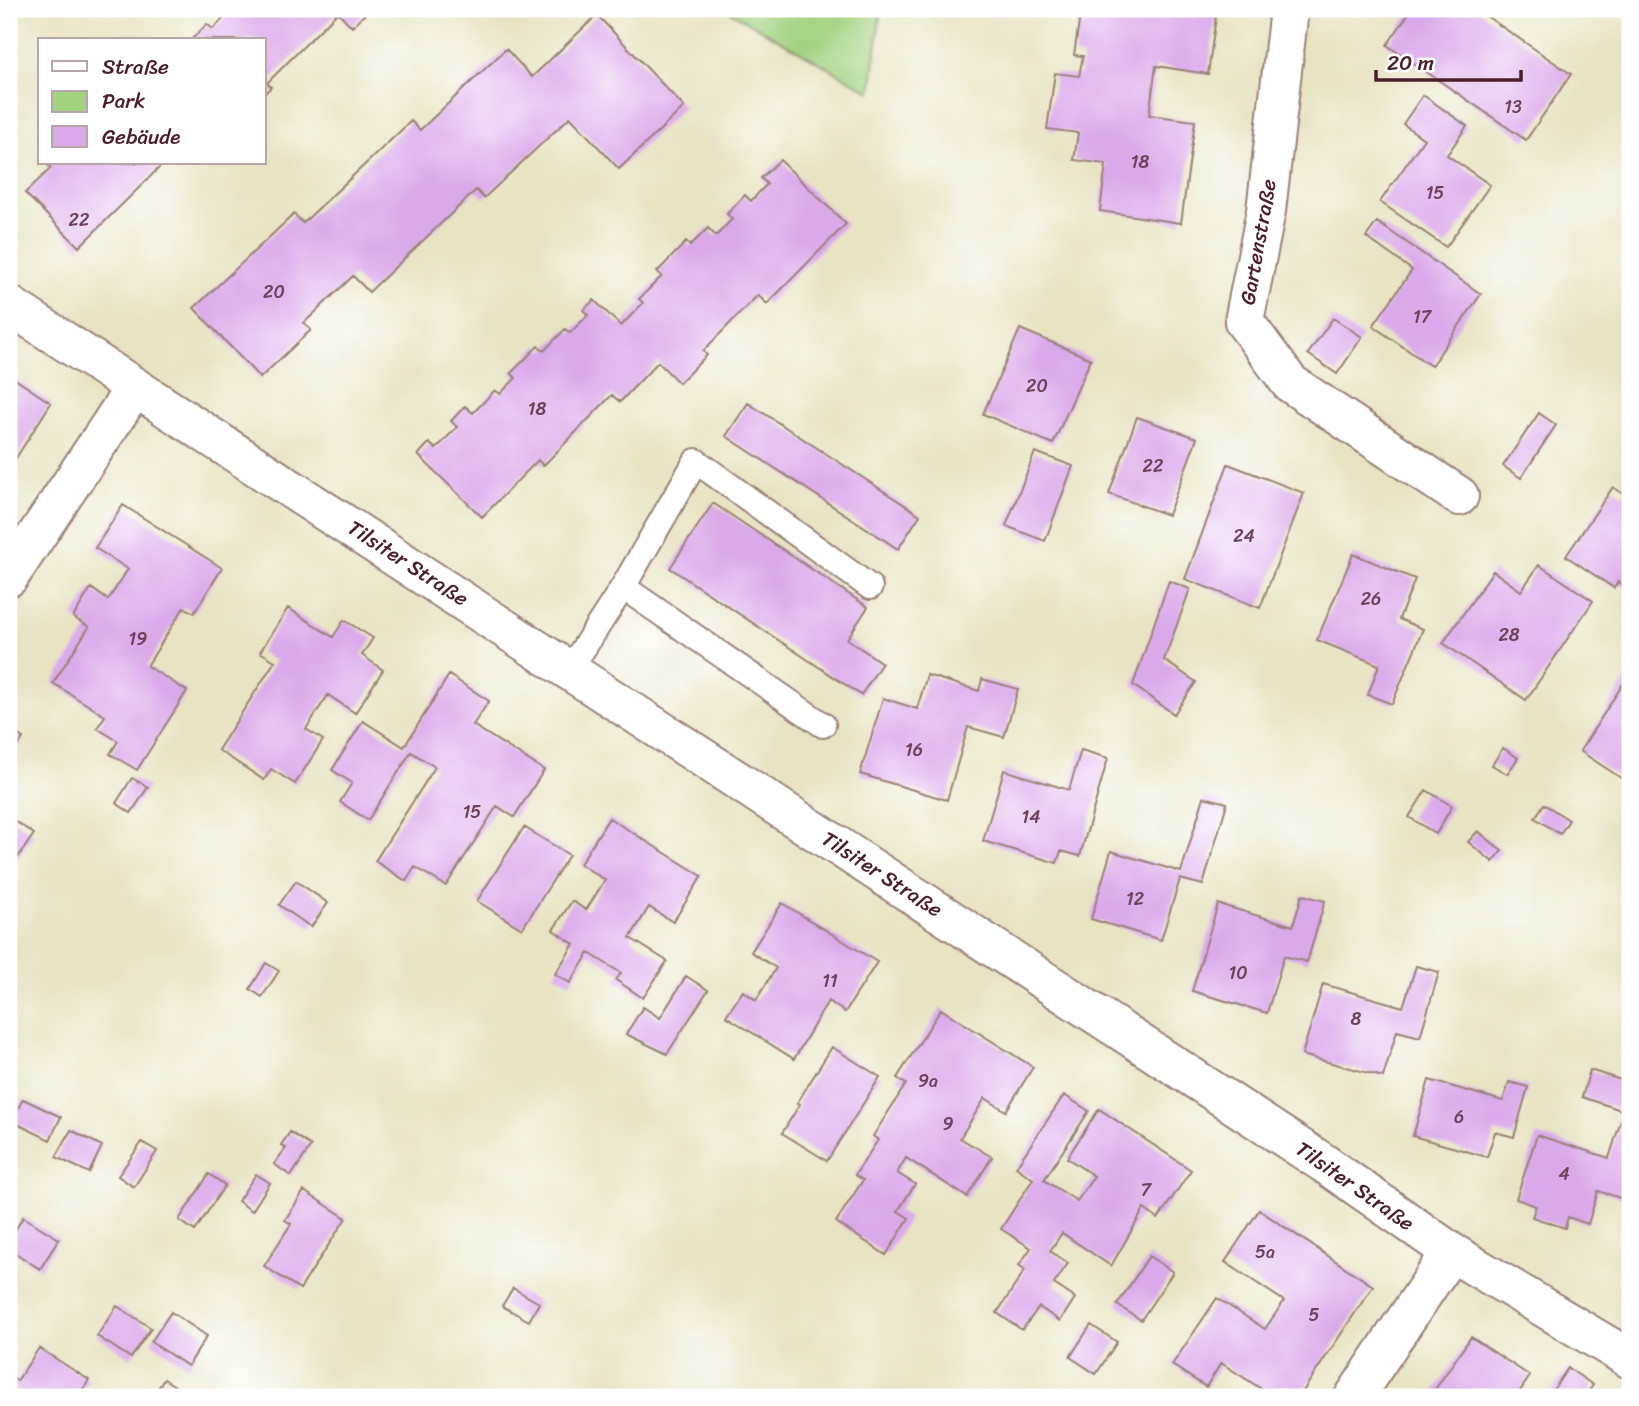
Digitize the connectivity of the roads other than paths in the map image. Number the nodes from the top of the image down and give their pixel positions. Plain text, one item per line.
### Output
1 (1289, 9) edge
2 (9, 305) edge
3 (134, 389) junction
4 (1459, 496) dead end
5 (9, 577) edge
6 (870, 586) dead end
7 (623, 587) junction
8 (570, 669) junction
9 (823, 726) dead end
10 (1451, 1252) junction
11 (1630, 1359) edge
12 (1354, 1397) edge

1 - 4 street, Gartenstraße
2 - 3 street, Tilsiter Straße
3 - 5 street
3 - 8 street, Tilsiter Straße
6 - 7 lane
7 - 8 lane
7 - 9 lane
8 - 10 street, Tilsiter Straße
10 - 11 street, Tilsiter Straße
10 - 12 street

